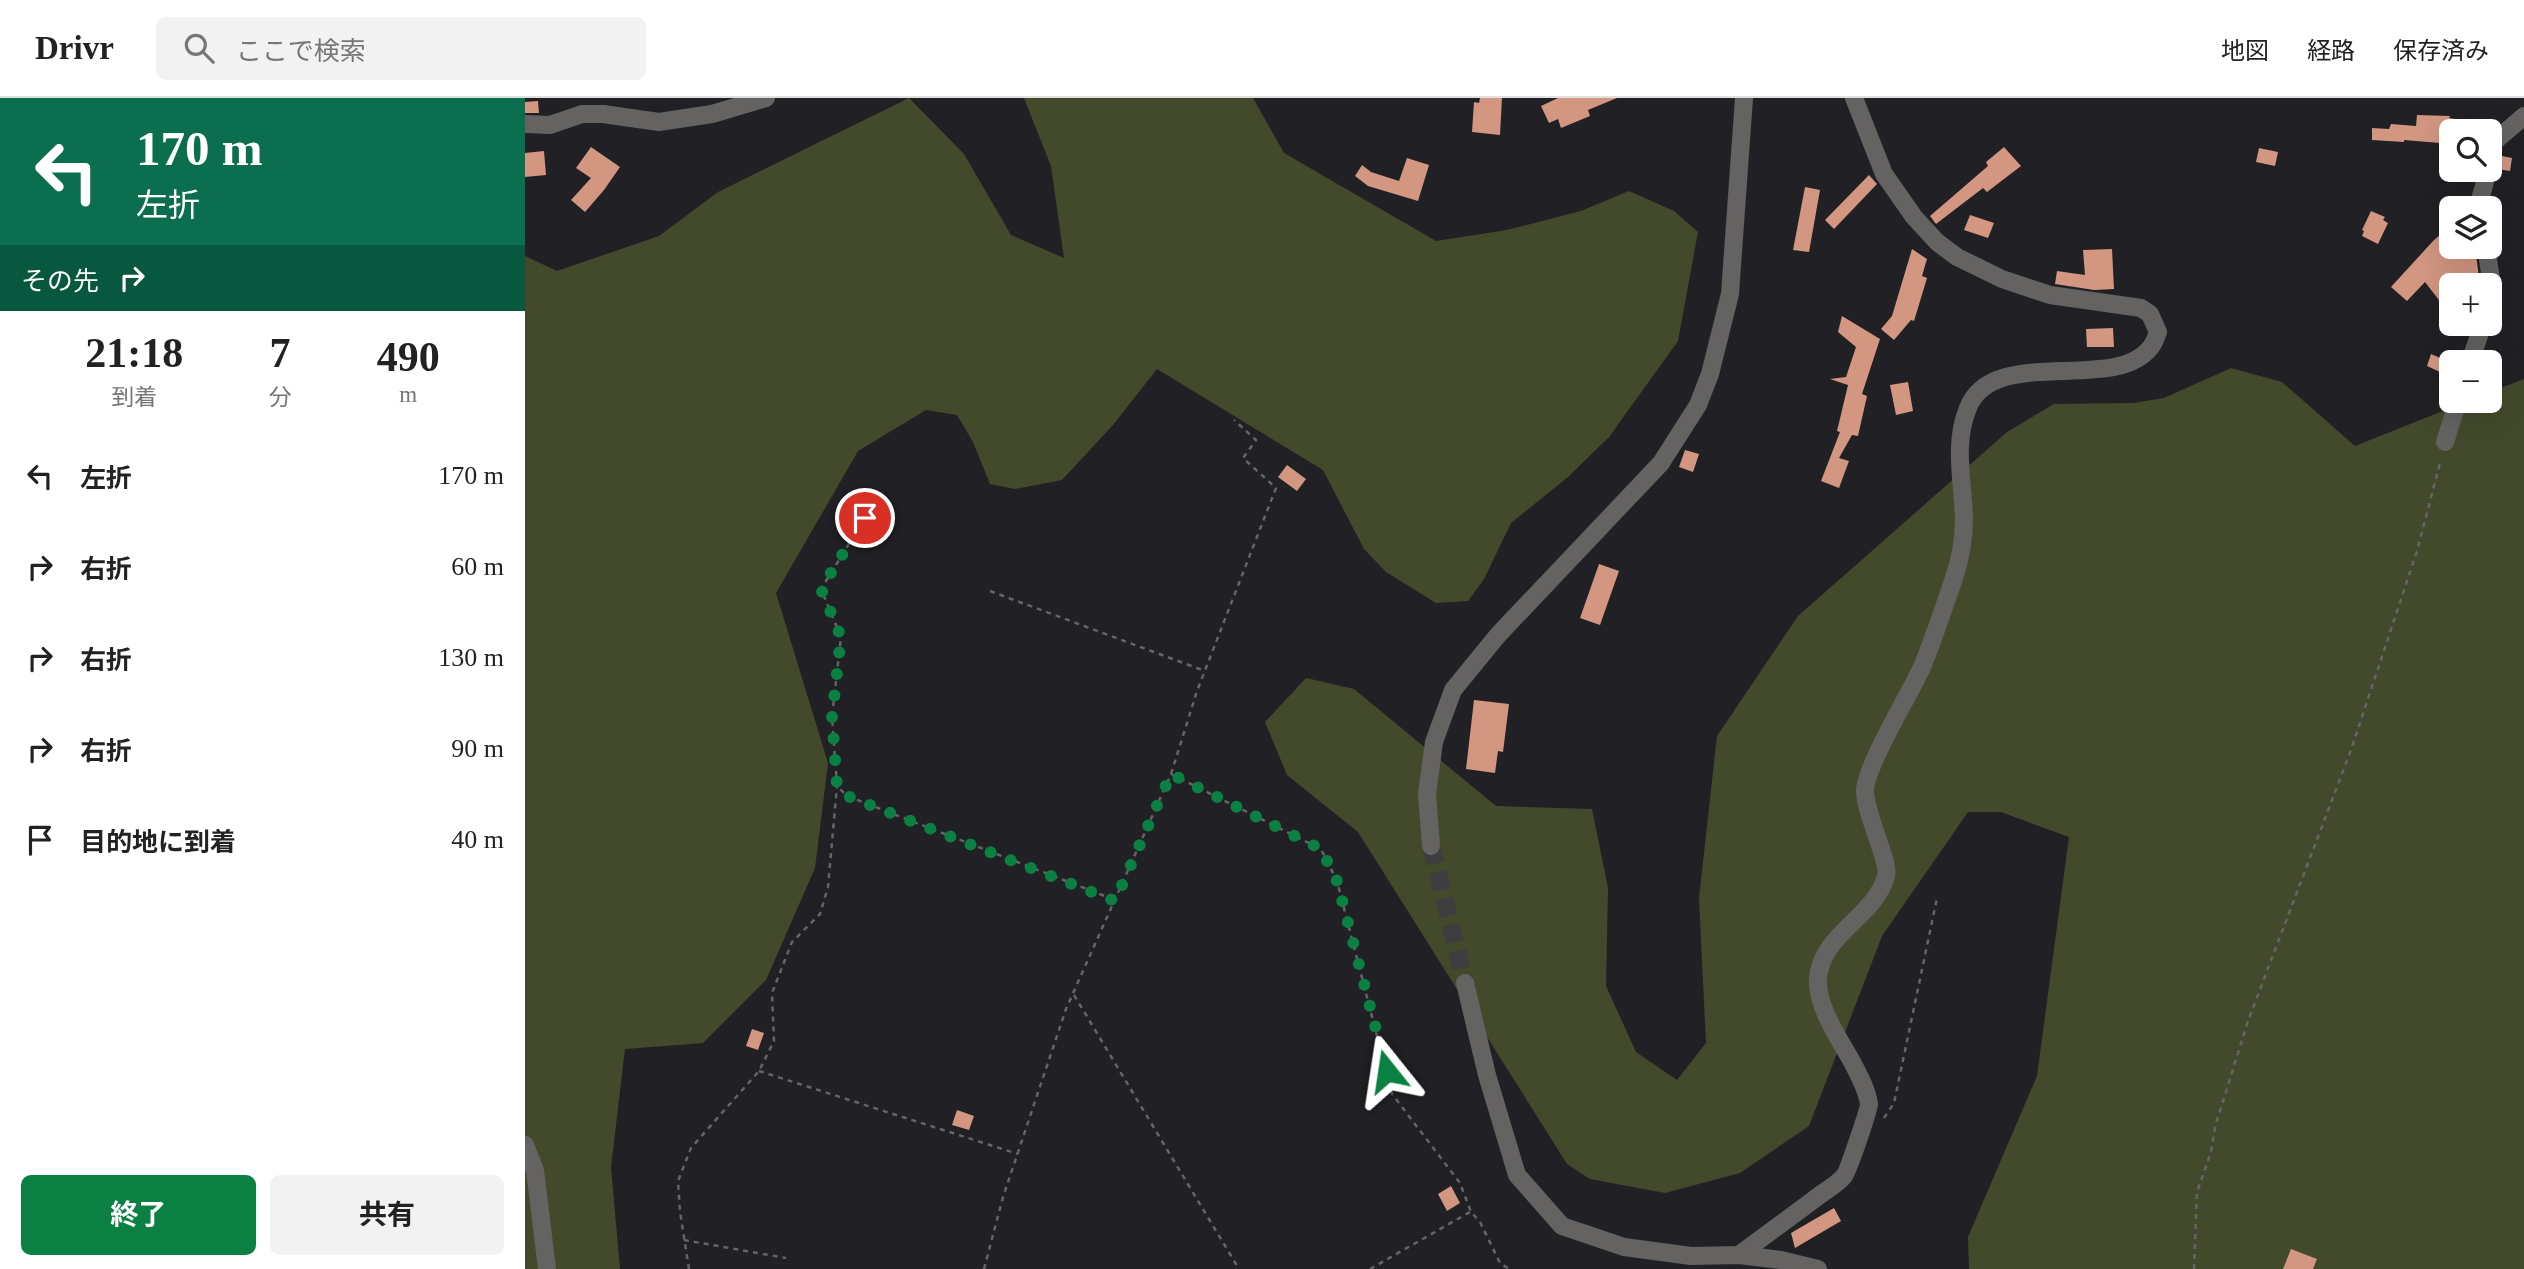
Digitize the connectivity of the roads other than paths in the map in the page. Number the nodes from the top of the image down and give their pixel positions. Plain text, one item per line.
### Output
1 (766, 98) edge
2 (1744, 98) edge
3 (1854, 98) edge
4 (2524, 116) edge
5 (525, 124) edge
6 (2502, 135) edge
7 (2454, 413) edge
8 (2445, 442) road end
9 (1431, 846) tunnel mouth
10 (1465, 983) tunnel mouth
11 (525, 1145) edge
12 (1739, 1255) junction
13 (548, 1269) edge
14 (1818, 1269) edge

1 - 5 street
2 - 9 street
3 - 12 street
4 - 6 street
7 - 8 street
10 - 12 street
11 - 13 street
12 - 14 street

